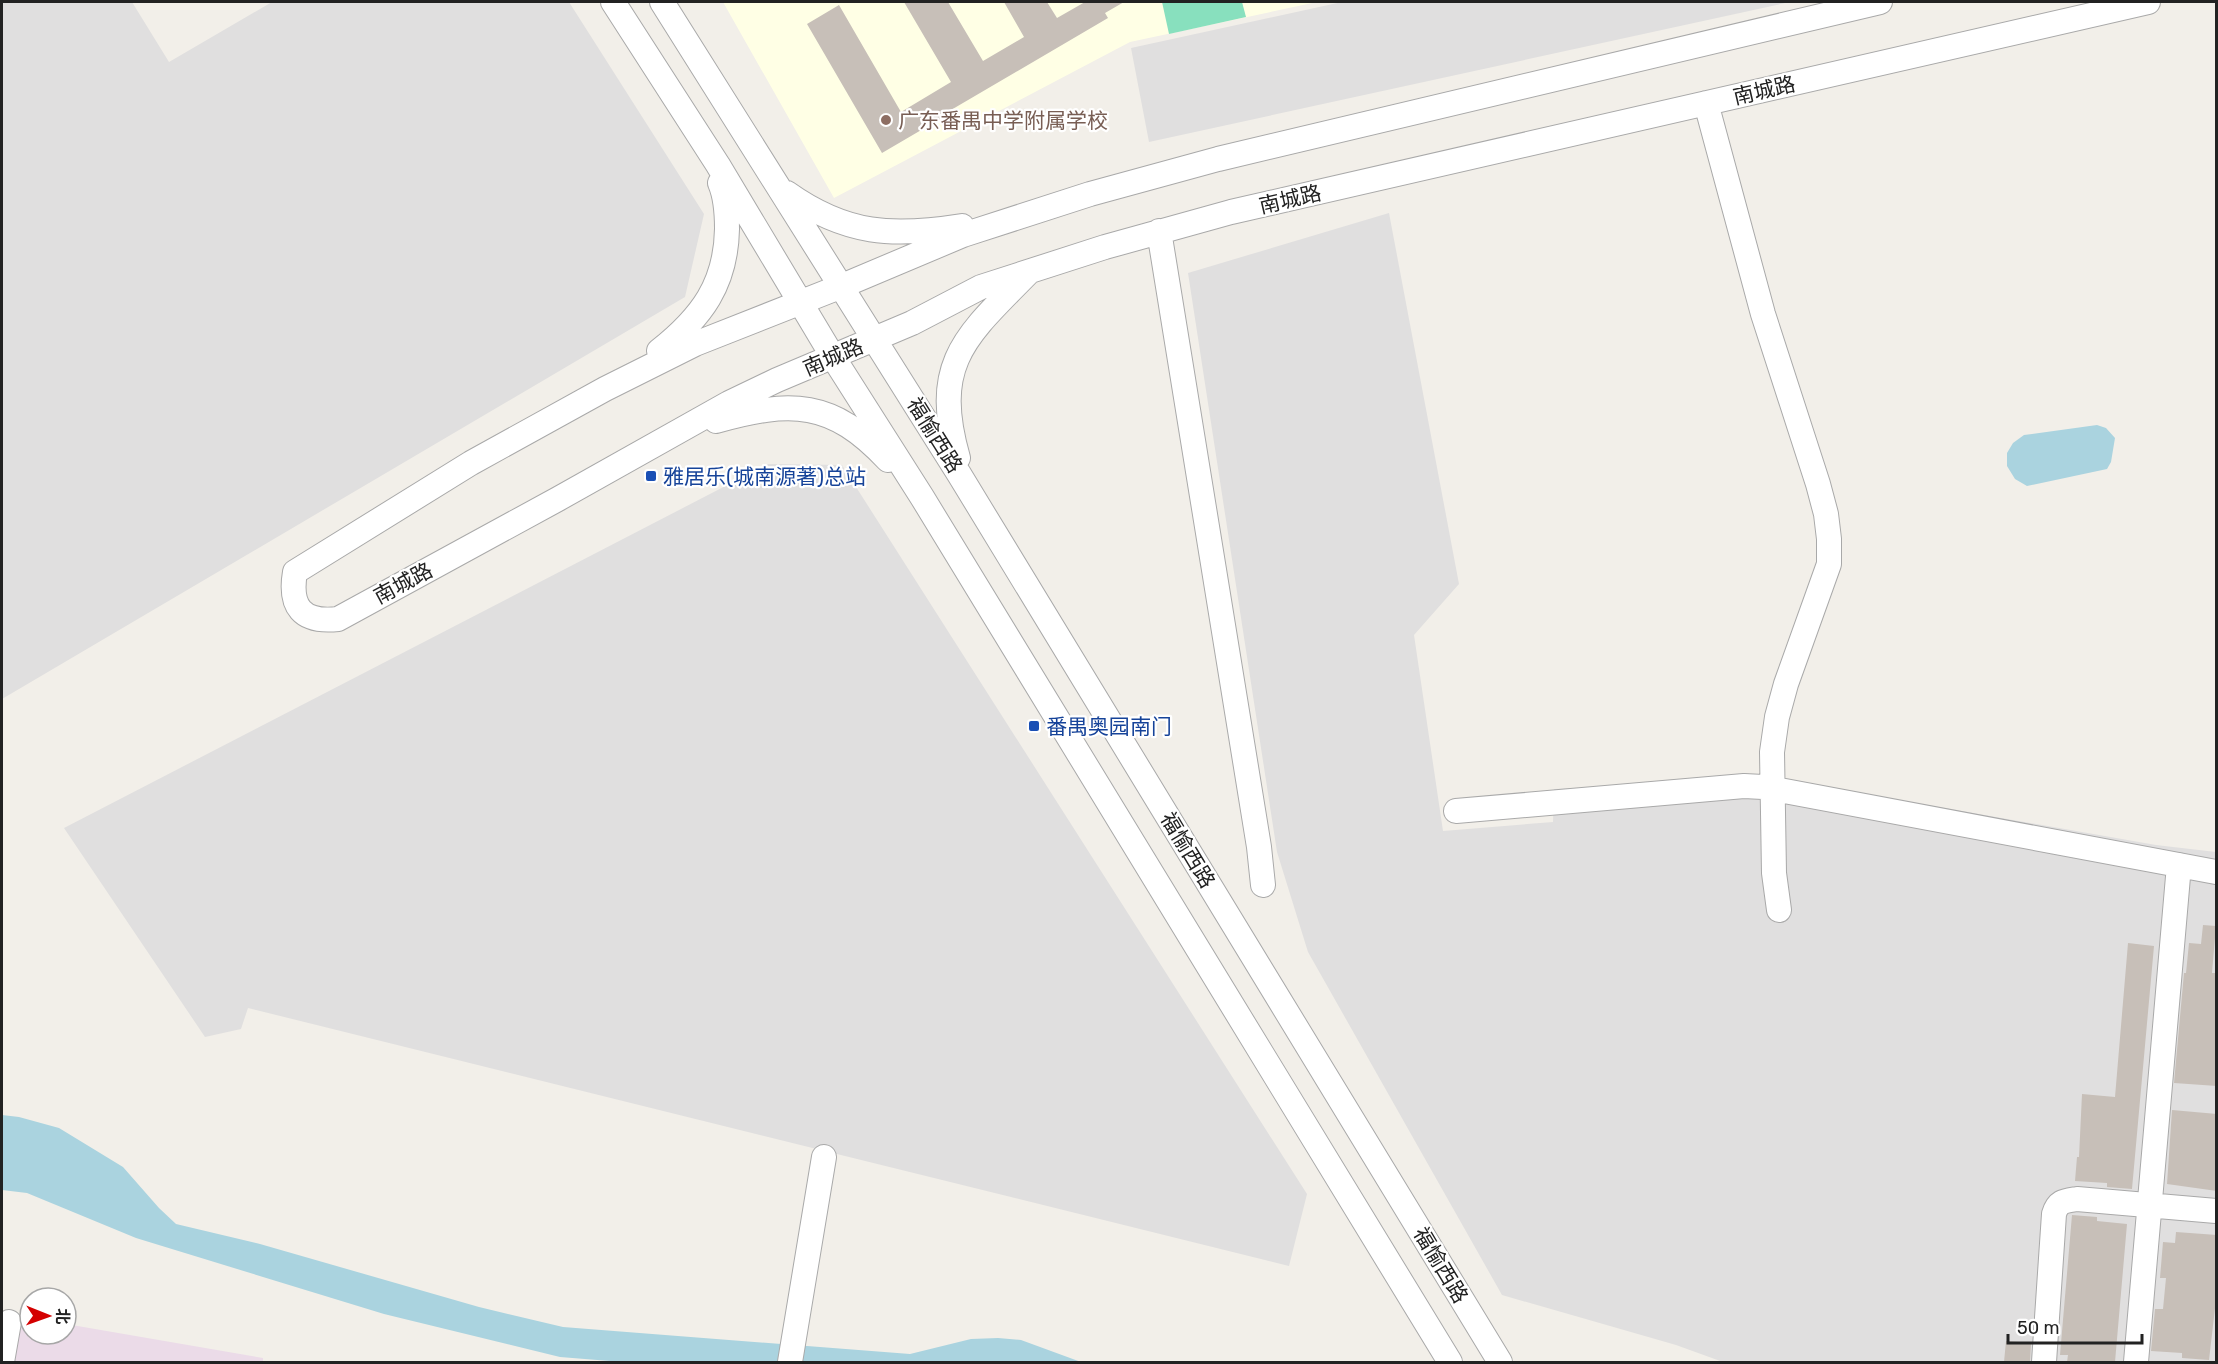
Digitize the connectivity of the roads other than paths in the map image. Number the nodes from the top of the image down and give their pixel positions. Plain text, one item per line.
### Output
1 (613, 2) edge
2 (662, 2) edge
3 (1880, 2) edge
4 (2148, 2) edge
5 (1706, 103) junction
6 (698, 134) junction
7 (780, 188) junction
8 (1011, 219) junction
9 (1158, 231) junction
10 (1030, 270) junction
11 (842, 286) junction
12 (801, 302) junction
13 (875, 339) junction
14 (833, 357) junction
15 (619, 382) junction
16 (676, 433) junction
17 (922, 497) junction
18 (987, 520) junction
19 (1771, 788) junction
20 (1456, 811) dead end
21 (2179, 865) junction
22 (2217, 872) edge
23 (1263, 885) dead end
24 (1779, 910) dead end
25 (824, 1157) dead end
26 (2150, 1206) junction
27 (2217, 1211) edge
28 (9, 1322) dead end
29 (2, 1362) edge
30 (790, 1362) edge
31 (1450, 1362) edge
32 (1500, 1362) edge
33 (2044, 1362) edge
34 (2136, 1362) edge

1 - 6 street
2 - 7 street
3 - 8 street, 南城路
4 - 5 street, 南城路
5 - 9 street, 南城路
5 - 19 street
6 - 12 street, 福愉西路
6 - 15 street
7 - 8 street
7 - 11 street, 福愉西路
8 - 11 street, 南城路
9 - 10 street, 南城路
9 - 23 street
10 - 13 street, 南城路
10 - 18 street
11 - 12 street, 南城路
11 - 13 street, 福愉西路
12 - 14 street, 福愉西路
12 - 15 street, 南城路
13 - 14 street, 南城路
13 - 18 street, 福愉西路
14 - 16 street, 南城路
14 - 17 street, 福愉西路
15 - 16 street, 南城路
16 - 17 street
17 - 31 street, 福愉西路
18 - 32 street, 福愉西路
19 - 20 street
19 - 21 street
19 - 24 street
21 - 22 street
21 - 26 street
25 - 30 street
26 - 27 street
26 - 33 street
26 - 34 street
28 - 29 street

